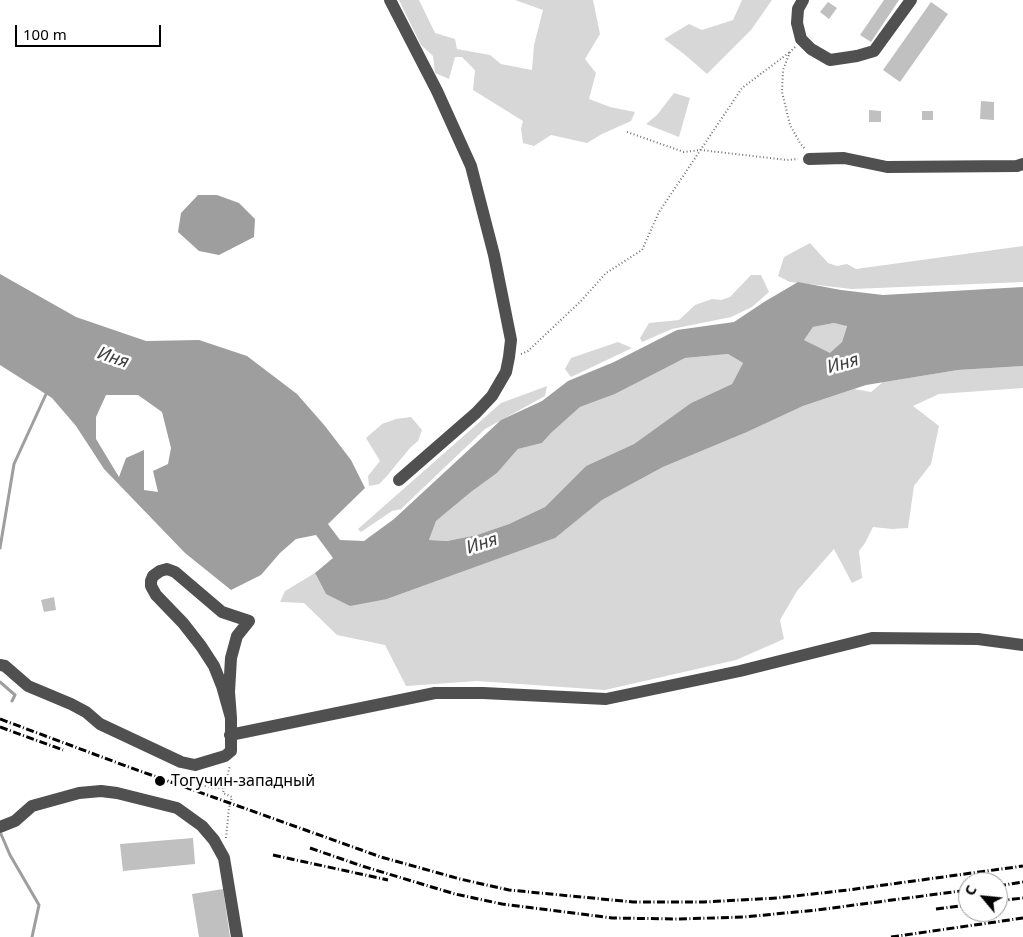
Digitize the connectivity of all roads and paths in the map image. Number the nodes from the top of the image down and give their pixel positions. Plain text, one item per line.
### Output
1 (390, 0) edge
2 (803, 0) edge
3 (911, 0) edge
4 (801, 39) junction
5 (790, 52) junction
6 (627, 132) dead end
7 (701, 150) junction
8 (812, 159) junction
9 (1023, 164) edge
10 (509, 357) junction
11 (399, 480) dead end
12 (1023, 645) edge
13 (0, 665) edge
14 (231, 718) junction
15 (230, 735) junction
16 (231, 751) junction
17 (198, 784) dead end
18 (224, 788) junction
19 (0, 827) edge
20 (224, 858) junction
21 (237, 937) edge

1 - 10 street
2 - 4 street
3 - 4 street
4 - 5 path
5 - 7 path
5 - 8 path
6 - 7 path
7 - 8 path
7 - 10 path
8 - 9 street
10 - 11 street
12 - 15 street
13 - 16 street
14 - 14 street
14 - 15 street
15 - 16 street
16 - 18 path
17 - 18 path
18 - 20 path
19 - 20 street
20 - 21 street

